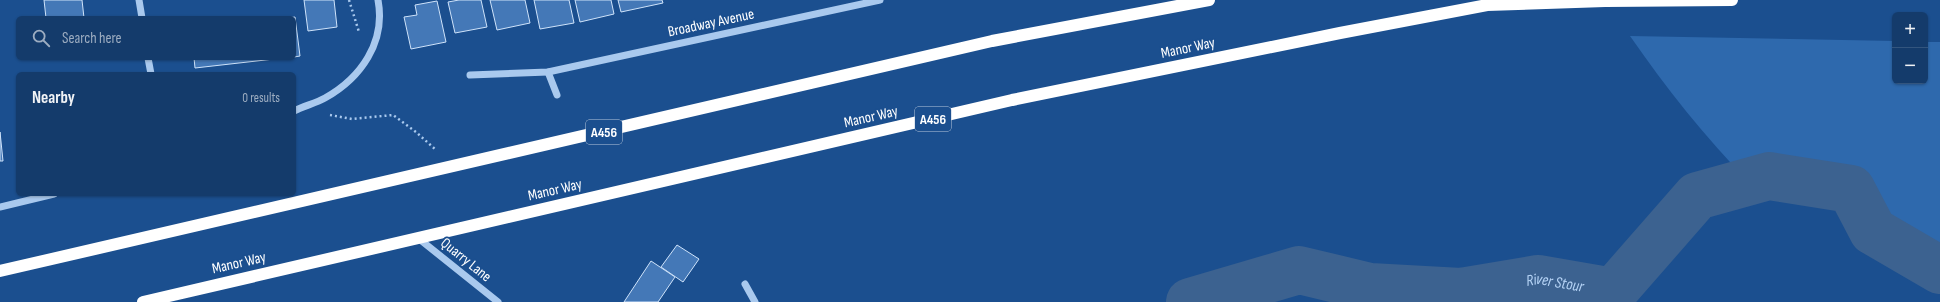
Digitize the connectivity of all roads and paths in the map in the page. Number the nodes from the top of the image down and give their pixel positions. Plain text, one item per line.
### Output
1 (139, 0) edge
2 (378, 0) edge
3 (880, 0) edge
4 (1209, 0) edge
5 (1732, 0) edge
6 (142, 16) edge
7 (148, 60) edge
8 (151, 72) edge
9 (548, 72) junction
10 (470, 74) dead end
11 (557, 95) dead end
12 (296, 110) edge
13 (454, 167) junction
14 (46, 196) edge
15 (0, 207) edge
16 (418, 238) junction
17 (0, 271) edge
18 (745, 284) dead end
19 (143, 302) edge
20 (498, 302) edge
21 (755, 302) edge

1 - 6 street
2 - 12 street
3 - 9 street, Broadway Avenue
4 - 13 highway, A456
5 - 16 highway, Manor Way / A456
7 - 8 street
9 - 10 street, Broadway Avenue
9 - 11 street
12 - 13 path
13 - 17 highway, A456
14 - 15 street
16 - 19 highway, Manor Way / A456
16 - 20 street, Quarry Lane
18 - 21 street

